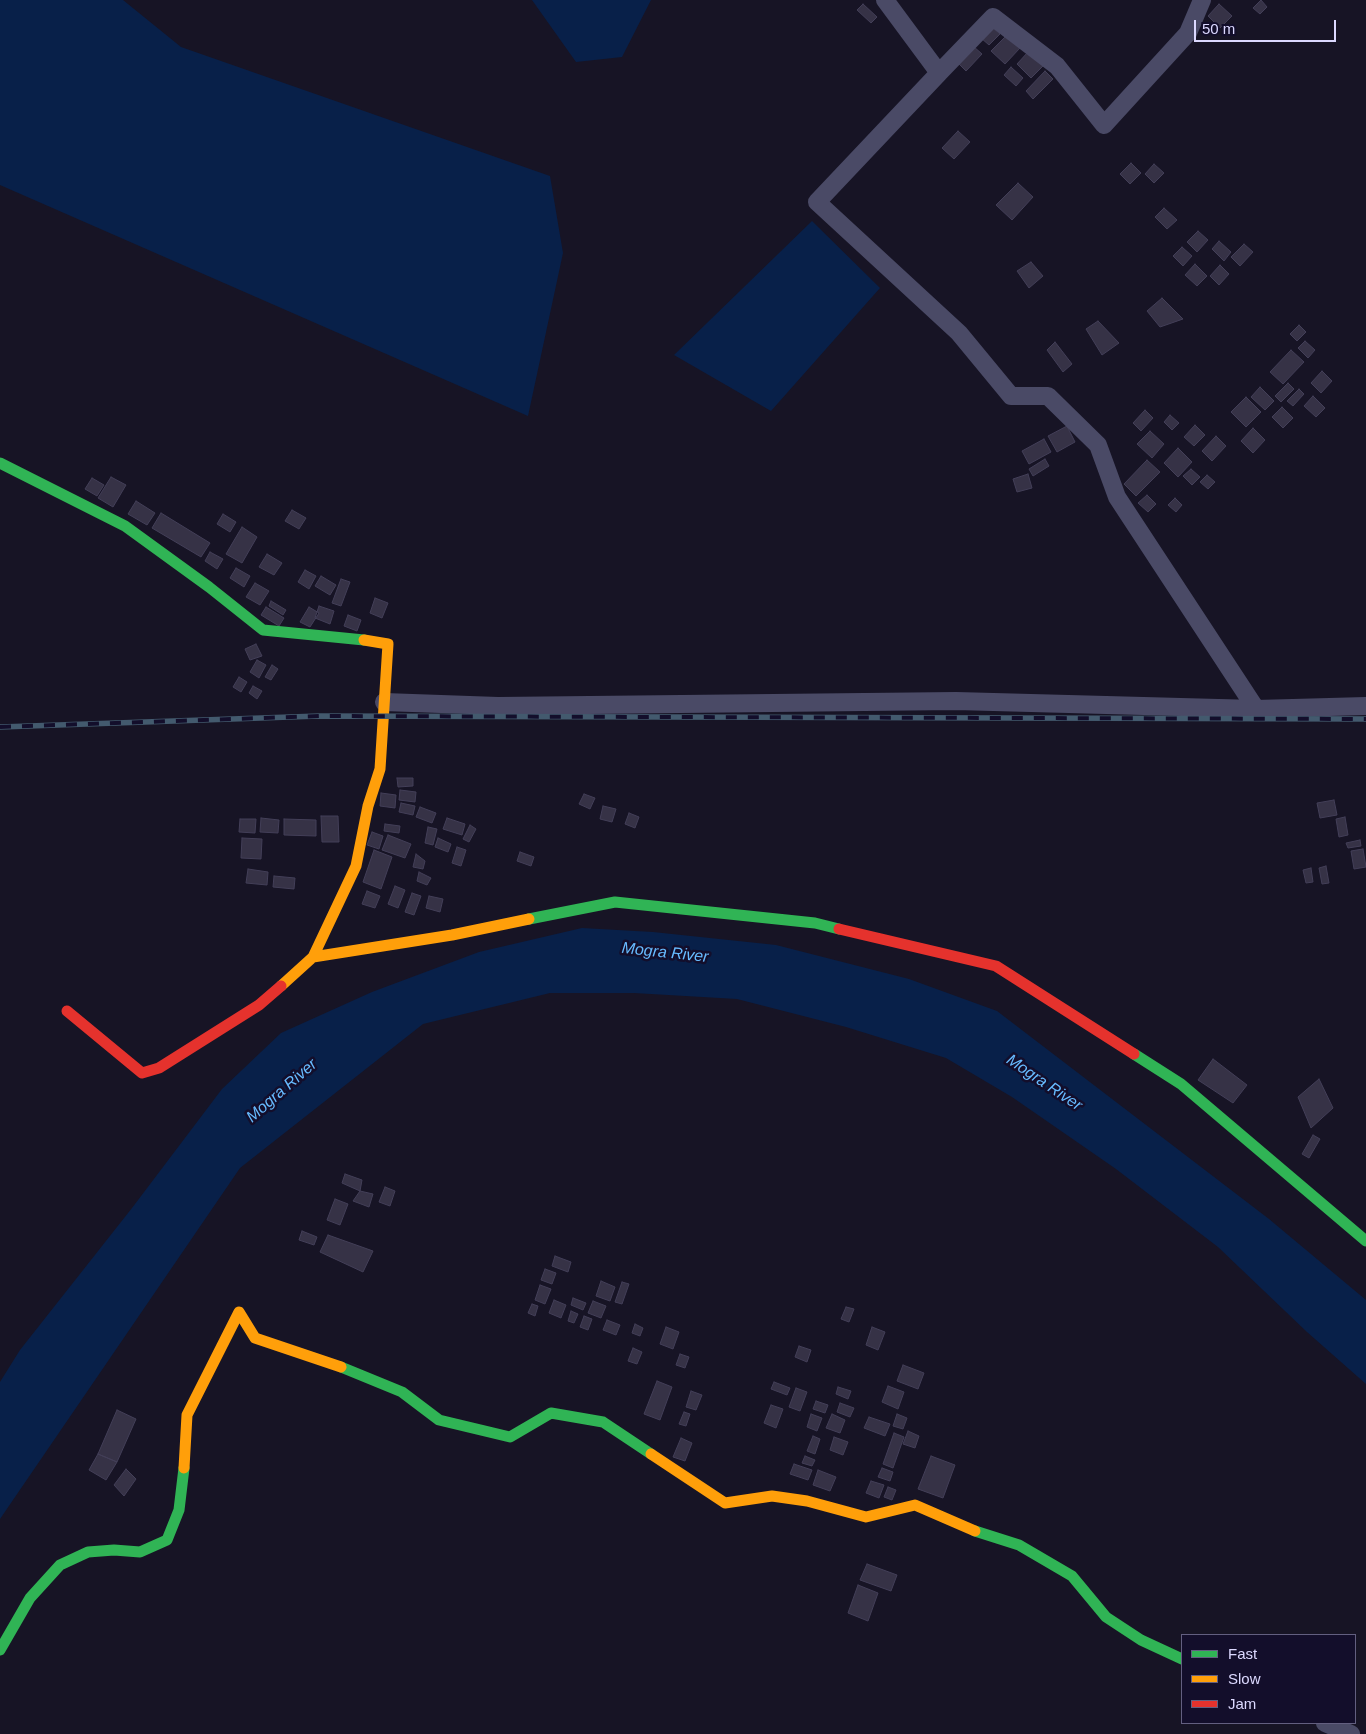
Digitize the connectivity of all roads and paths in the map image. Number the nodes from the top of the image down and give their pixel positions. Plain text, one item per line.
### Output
1 (885, 0) edge
2 (1202, 0) edge
3 (939, 73) junction
4 (0, 464) edge
5 (384, 702) junction
6 (1366, 706) edge
7 (1256, 708) junction
8 (313, 956) junction
9 (67, 1011) dead end
10 (1366, 1241) edge
11 (0, 1650) edge
12 (1181, 1659) edge
13 (1327, 1724) edge
14 (1351, 1734) edge

1 - 3 street
2 - 3 street
3 - 7 street
4 - 5 street
5 - 7 street
5 - 8 street
6 - 7 street
8 - 9 street
8 - 10 street
11 - 12 street
13 - 14 street

